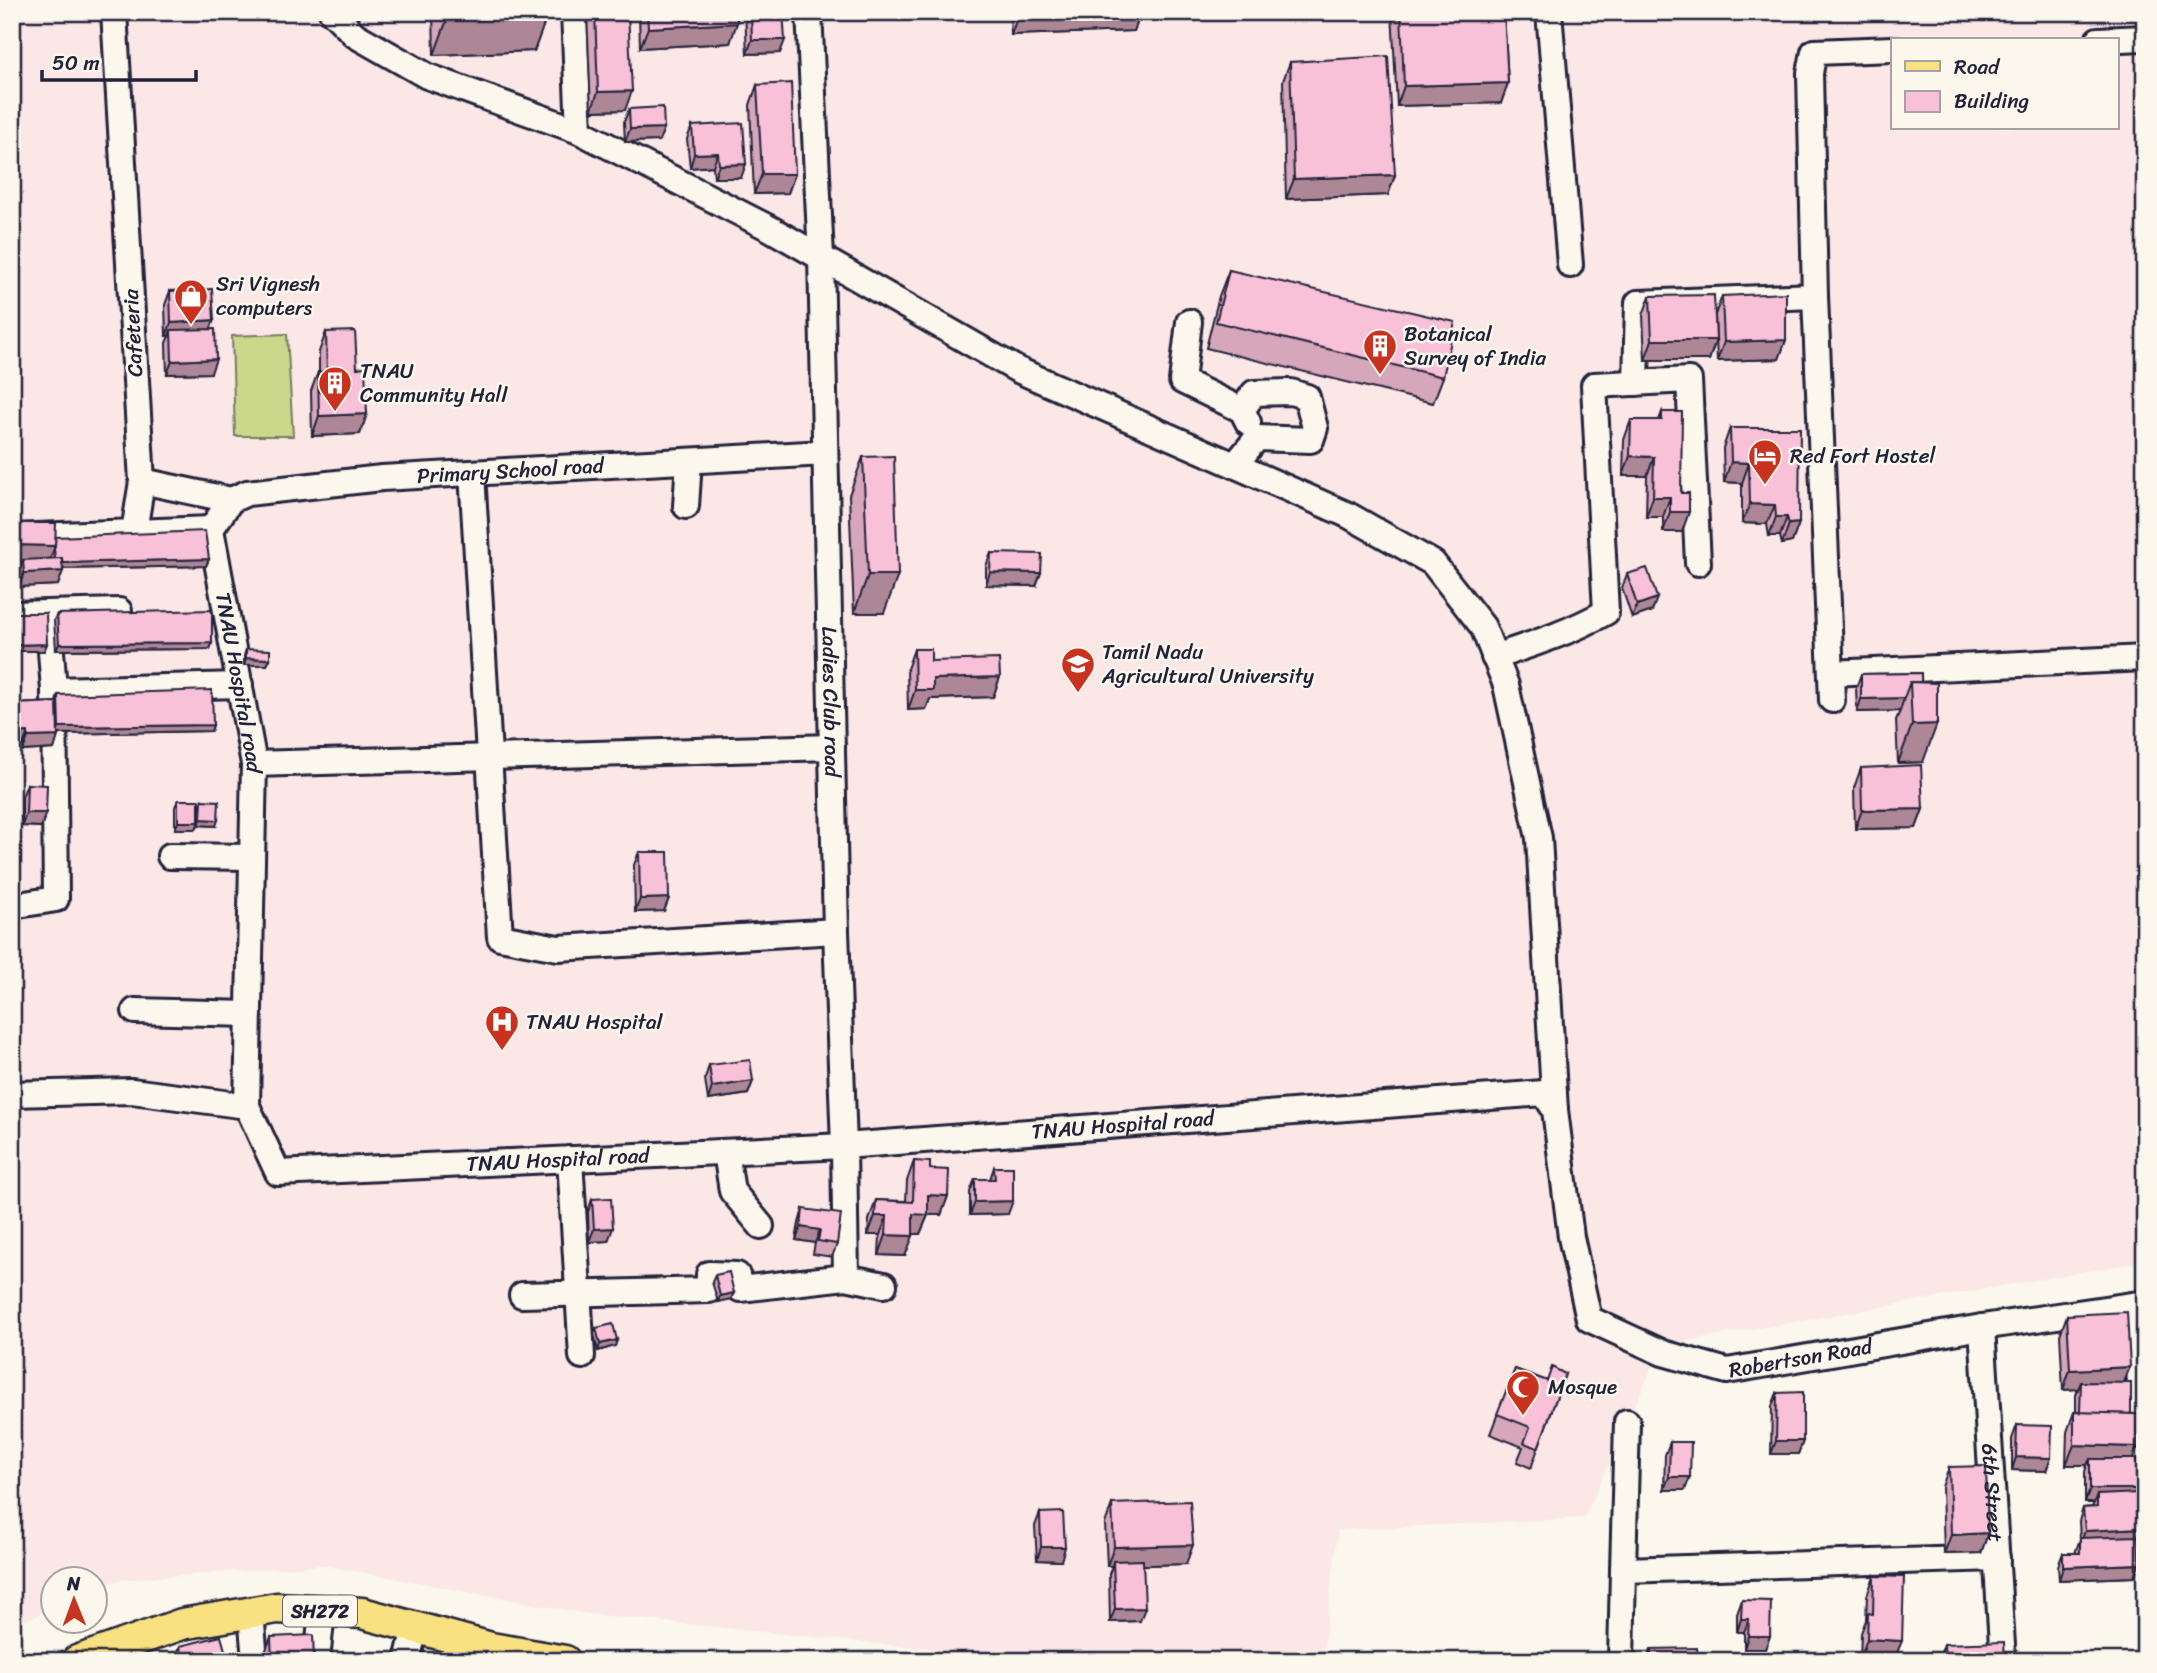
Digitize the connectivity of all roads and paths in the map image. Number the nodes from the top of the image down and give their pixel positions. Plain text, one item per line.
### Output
1 (114, 12) edge
2 (332, 12) edge
3 (574, 12) edge
4 (809, 12) edge
5 (1549, 12) edge
6 (2145, 38) edge
7 (2118, 39) edge
8 (1891, 49) edge
9 (579, 131) junction
10 (821, 257) junction
11 (1570, 265) dead end
12 (1815, 296) junction
13 (1189, 322) dead end
14 (1636, 383) junction
15 (1242, 410) junction
16 (1257, 438) junction
17 (825, 453) junction
18 (689, 461) junction
19 (1235, 465) junction
20 (472, 473) junction
21 (142, 481) junction
22 (231, 500) junction
23 (687, 506) dead end
24 (211, 529) junction
25 (134, 533) junction
26 (12, 537) edge
27 (1698, 563) dead end
28 (119, 611) edge
29 (48, 613) junction
30 (12, 614) edge
31 (1494, 657) junction
32 (2145, 658) edge
33 (1831, 673) junction
34 (240, 685) junction
35 (54, 690) junction
36 (1832, 700) dead end
37 (832, 747) junction
38 (489, 757) junction
39 (254, 764) junction
40 (170, 856) dead end
41 (252, 857) junction
42 (12, 906) edge
43 (836, 931) junction
44 (135, 1011) dead end
45 (249, 1014) junction
46 (12, 1094) edge
47 (247, 1106) junction
48 (1555, 1110) junction
49 (844, 1146) junction
50 (726, 1152) junction
51 (570, 1159) junction
52 (761, 1226) dead end
53 (846, 1277) junction
54 (884, 1285) dead end
55 (578, 1293) junction
56 (522, 1295) dead end
57 (2139, 1304) edge
58 (1982, 1327) junction
59 (582, 1356) dead end
60 (1627, 1422) dead end
61 (2145, 1437) edge
62 (1997, 1558) junction
63 (1623, 1570) junction
64 (322, 1611) junction
65 (251, 1612) junction
66 (415, 1628) junction
67 (77, 1661) edge
68 (255, 1661) edge
69 (317, 1661) edge
70 (407, 1661) edge
71 (565, 1661) edge
72 (1621, 1661) edge
73 (2003, 1661) edge

1 - 21 street, Cafeteria
2 - 9 street
3 - 9 street
4 - 10 street, Ladies Club road
5 - 11 street
6 - 7 street
8 - 12 street
9 - 10 street
10 - 17 street, Ladies Club road
10 - 19 street
12 - 14 street
12 - 33 street
13 - 15 street
14 - 27 street
14 - 31 street
15 - 16 street
15 - 16 street
16 - 19 street
17 - 18 street, Primary School road
17 - 37 street, Ladies Club road
18 - 20 street, Primary School road
18 - 23 street
19 - 31 street
20 - 22 street, Primary School road
20 - 38 street
21 - 22 street
21 - 25 street, Cafeteria
22 - 24 street
24 - 25 street
24 - 34 street, TNAU Hospital road
25 - 26 street
28 - 29 street
29 - 30 street
29 - 35 street
31 - 48 street
32 - 33 street
33 - 36 street
34 - 35 street
34 - 39 street, TNAU Hospital road
35 - 42 street
37 - 38 street
37 - 43 street, Ladies Club road
38 - 39 street
38 - 43 street
39 - 41 street, TNAU Hospital road
40 - 41 street
41 - 45 street, TNAU Hospital road
43 - 49 street, Ladies Club road
44 - 45 street
45 - 47 street, TNAU Hospital road
46 - 47 street
47 - 51 street, TNAU Hospital road
48 - 49 street, TNAU Hospital road
48 - 58 street, Robertson Road
49 - 50 street, TNAU Hospital road
49 - 53 street, Ladies Club road
50 - 51 street, TNAU Hospital road
50 - 52 street
51 - 55 street
53 - 54 street
53 - 55 street
55 - 56 street
55 - 59 street
57 - 58 street, Robertson Road
57 - 61 street
58 - 62 street, 6th Street
60 - 63 street
62 - 63 street
62 - 73 street, 6th Street
63 - 72 street
64 - 65 main road, SH272
64 - 66 main road, SH272
64 - 69 street
65 - 67 main road, SH272
65 - 68 street
66 - 70 street
66 - 71 main road, SH272

